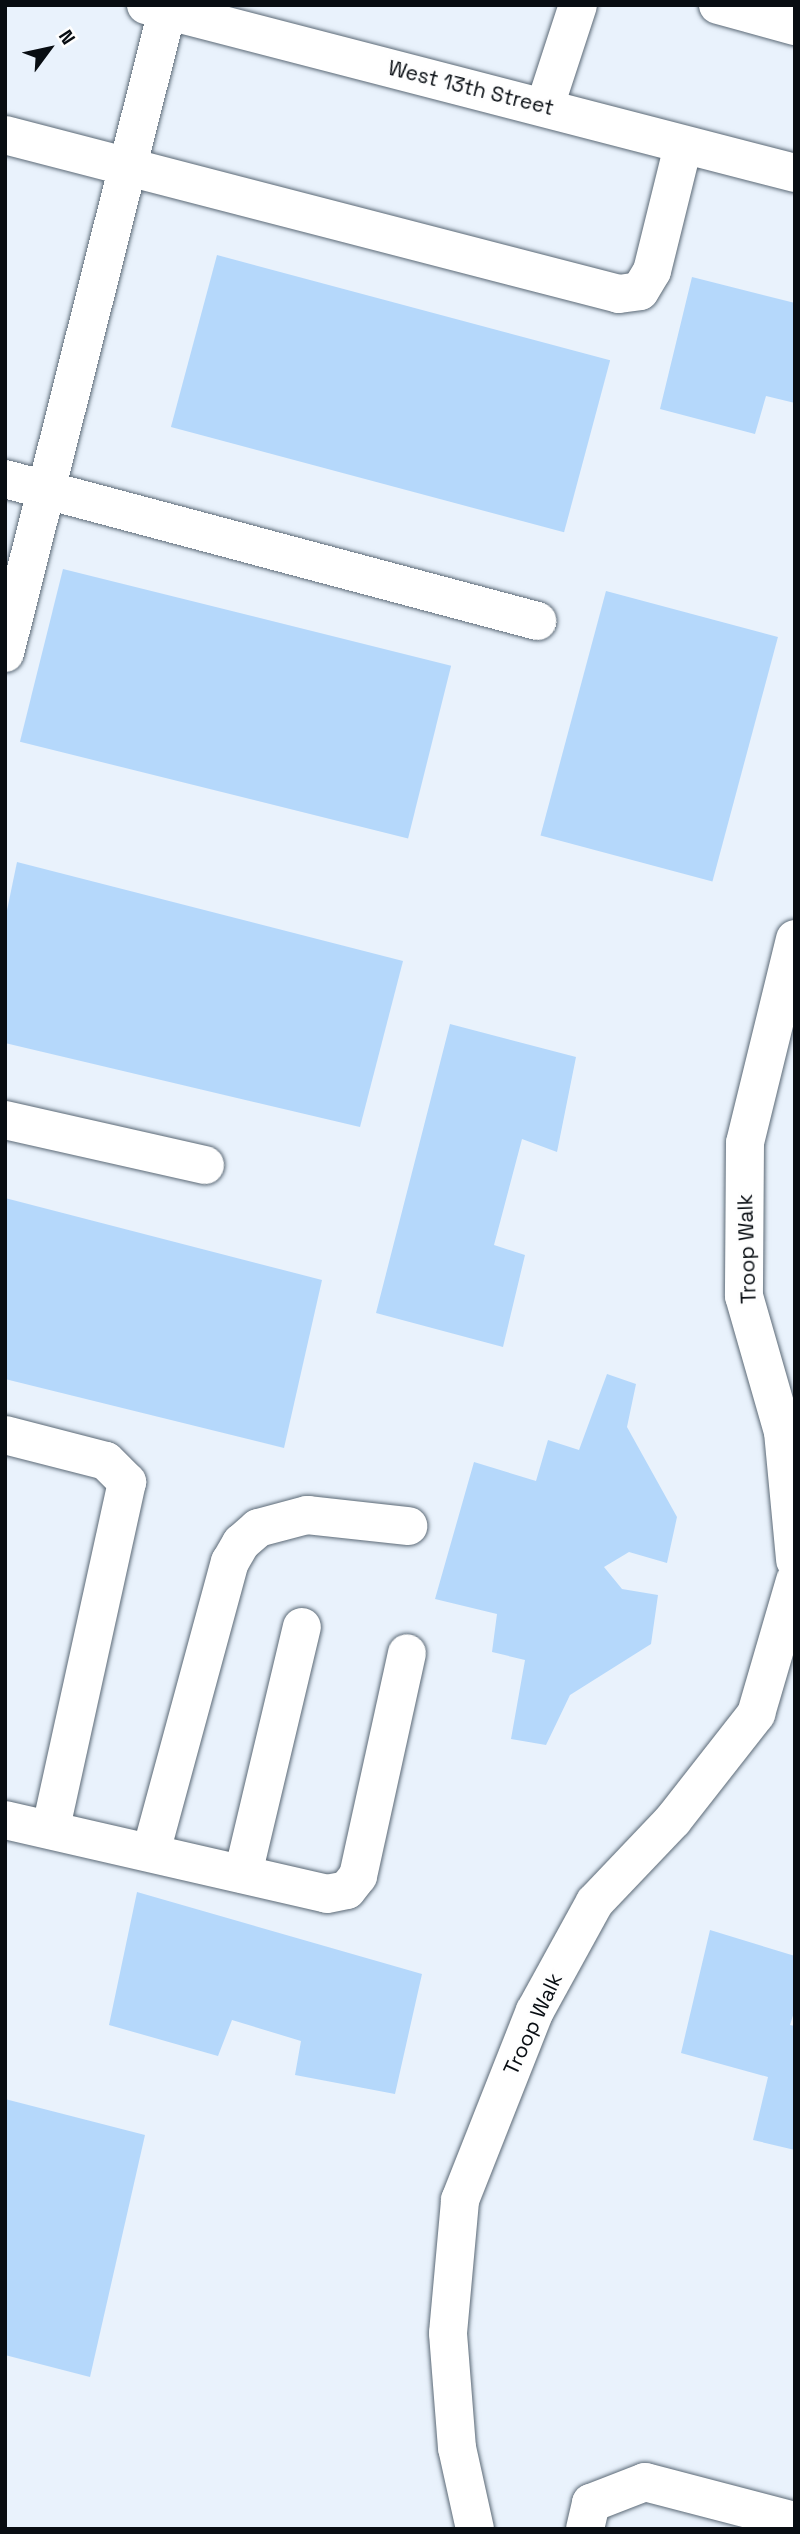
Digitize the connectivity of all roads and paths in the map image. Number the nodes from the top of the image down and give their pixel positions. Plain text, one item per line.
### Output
1 (578, 5) edge
2 (718, 5) edge
3 (156, 8) edge
4 (795, 26) edge
5 (545, 107) junction
6 (5, 135) edge
7 (683, 146) junction
8 (128, 164) junction
9 (795, 173) edge
10 (5, 479) edge
11 (46, 489) junction
12 (537, 621) dead end
13 (5, 653) edge
14 (795, 939) edge
15 (5, 1120) edge
16 (205, 1165) dead end
17 (5, 1435) edge
18 (408, 1526) dead end
19 (795, 1560) edge
20 (795, 1581) edge
21 (302, 1627) dead end
22 (407, 1653) dead end
23 (5, 1820) edge
24 (51, 1829) junction
25 (151, 1852) junction
26 (243, 1874) junction
27 (795, 2521) edge
28 (475, 2529) edge
29 (584, 2529) edge

1 - 5 street
2 - 4 street
3 - 5 street, West 13th Street
3 - 8 street
5 - 7 street, West 13th Street
6 - 8 street
7 - 8 street
7 - 9 street, West 13th Street
8 - 11 street
10 - 11 street
11 - 12 street
11 - 13 street
14 - 19 street, Troop Walk
15 - 16 street
17 - 24 street
18 - 25 street
20 - 28 street, Troop Walk
21 - 26 street
22 - 26 street
23 - 24 street
24 - 25 street
25 - 26 street
27 - 29 street

